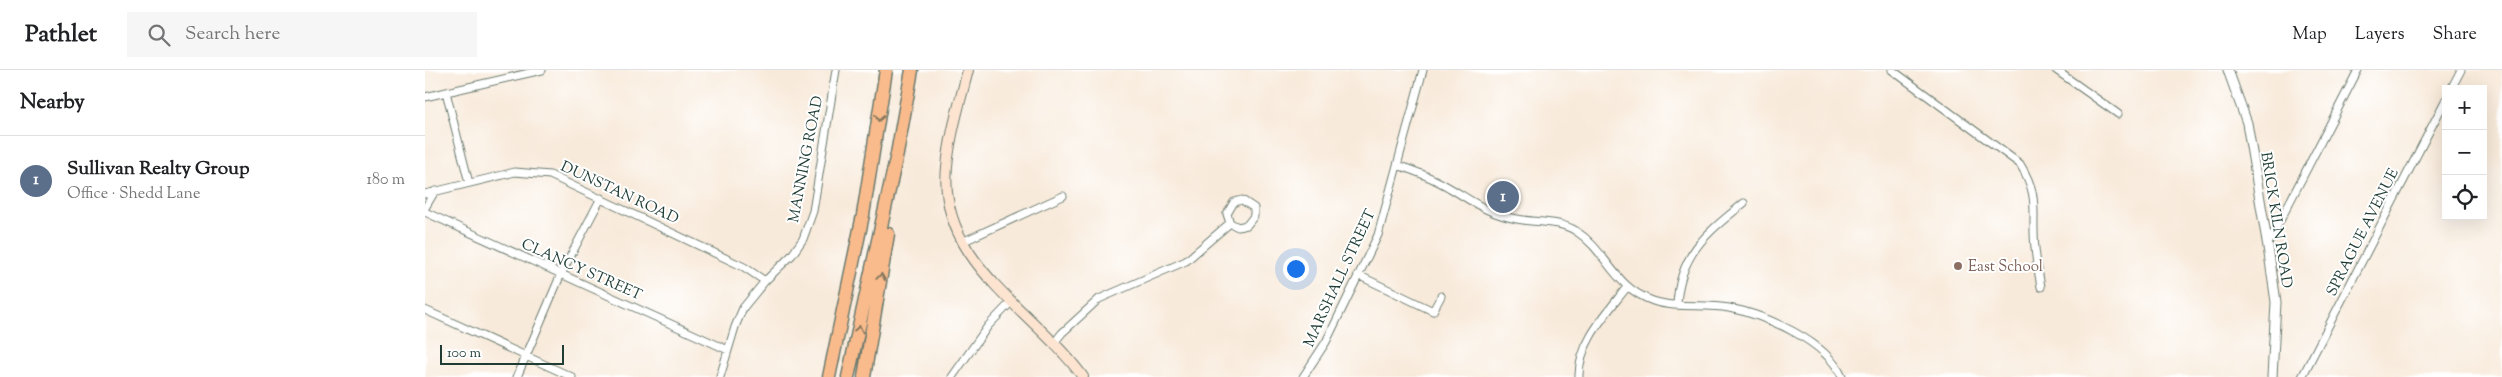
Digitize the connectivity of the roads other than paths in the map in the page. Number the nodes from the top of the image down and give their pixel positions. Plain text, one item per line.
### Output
1 (542, 70) edge
2 (836, 70) edge
3 (886, 70) edge
4 (912, 70) edge
5 (968, 70) edge
6 (1423, 70) edge
7 (1892, 70) edge
8 (2056, 70) edge
9 (2228, 70) edge
10 (2358, 70) edge
11 (2461, 70) edge
12 (2453, 85) edge
13 (446, 92) junction
14 (908, 96) junction
15 (425, 97) edge
16 (2442, 107) edge
17 (2118, 114) dead end
18 (1397, 165) junction
19 (469, 183) junction
20 (435, 191) junction
21 (425, 194) edge
22 (1063, 196) dead end
23 (601, 198) junction
24 (1743, 203) dead end
25 (425, 208) edge
26 (425, 212) edge
27 (1230, 223) dead end
28 (962, 242) junction
29 (2268, 244) junction
30 (561, 274) junction
31 (1358, 275) junction
32 (765, 281) junction
33 (1627, 287) junction
34 (2041, 288) dead end
35 (1441, 296) dead end
36 (1011, 302) junction
37 (1677, 304) junction
38 (425, 310) edge
39 (1054, 343) junction
40 (728, 350) junction
41 (525, 356) junction
42 (830, 375) edge
43 (517, 377) edge
44 (572, 377) edge
45 (720, 377) edge
46 (848, 377) edge
47 (864, 377) edge
48 (952, 377) edge
49 (1083, 377) edge
50 (1303, 377) edge
51 (1579, 377) edge
52 (1842, 377) edge
53 (2273, 377) edge
54 (2302, 377) edge

1 - 13 street
2 - 32 street, MANNING ROAD
3 -> 42 highway
4 - 14 highway
5 - 28 main road
6 - 18 street, MARSHALL STREET
7 - 34 street
8 - 17 street
9 - 29 street, BRICK KILN ROAD
10 - 29 street
11 - 12 street
13 - 15 street
13 - 19 street
46 -> 14 highway
47 -> 14 highway
16 - 54 street, SPRAGUE AVENUE
18 - 31 street, MARSHALL STREET
18 - 33 street
19 - 20 street, DUNSTAN ROAD
19 - 23 street, DUNSTAN ROAD
20 - 21 street, DUNSTAN ROAD
20 - 25 street
22 - 28 street
23 - 30 street
23 - 32 street, DUNSTAN ROAD
24 - 37 street
26 - 30 street, CLANCY STREET
27 - 39 street
28 - 36 main road
29 - 53 street, BRICK KILN ROAD
30 - 40 street, CLANCY STREET
30 - 41 street
31 - 35 street
31 - 50 street, MARSHALL STREET
32 - 40 street, MANNING ROAD
33 - 37 street
33 - 51 street
36 - 39 main road
36 - 48 street
37 - 52 street
38 - 41 street
39 - 49 main road
40 - 45 street, MANNING ROAD
41 - 43 street
41 - 44 street

